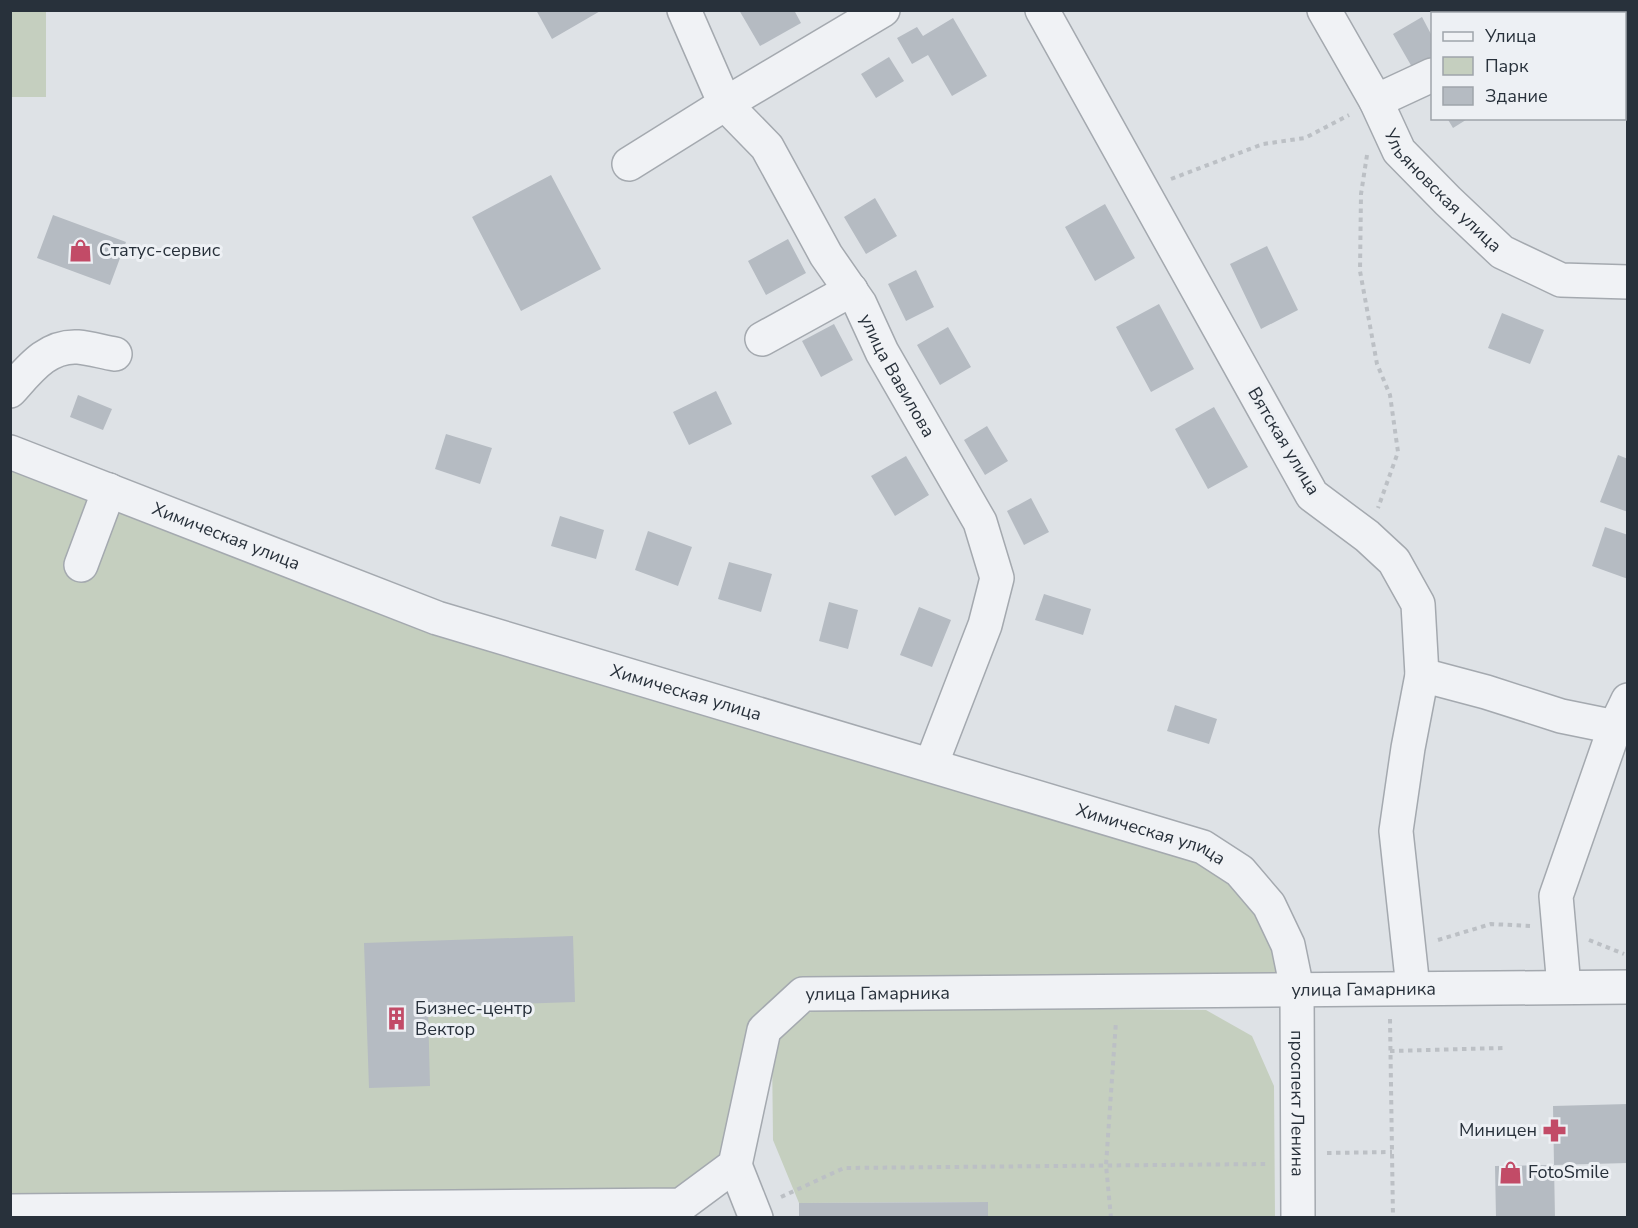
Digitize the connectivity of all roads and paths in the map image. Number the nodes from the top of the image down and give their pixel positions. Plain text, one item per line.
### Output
1 (684, 10) edge
2 (884, 10) edge
3 (1042, 10) edge
4 (1324, 10) edge
5 (1431, 75) edge
6 (1376, 101) junction
7 (725, 104) junction
8 (1368, 147) dead end
9 (629, 164) dead end
10 (1142, 190) junction
11 (1628, 282) edge
12 (851, 290) junction
13 (762, 339) dead end
14 (115, 354) dead end
15 (10, 391) edge
16 (10, 452) edge
17 (110, 490) junction
18 (1367, 536) junction
19 (81, 565) dead end
20 (1422, 675) junction
21 (1621, 714) edge
22 (931, 765) junction
23 (1559, 928) junction
24 (1409, 949) junction
25 (1622, 954) dead end
26 (1564, 987) junction
27 (1628, 987) edge
28 (1413, 988) junction
29 (1297, 989) junction
30 (1118, 991) junction
31 (1390, 1017) dead end
32 (1503, 1048) dead end
33 (1390, 1051) junction
34 (1392, 1152) junction
35 (1325, 1153) dead end
36 (1266, 1164) dead end
37 (735, 1165) junction
38 (1106, 1166) junction
39 (10, 1211) edge
40 (755, 1213) edge
41 (1111, 1218) edge
42 (1298, 1218) edge
43 (1393, 1218) edge

1 - 7 street, улица Вавилова
2 - 7 street
3 - 10 street, Вятская улица
4 - 6 street, Ульяновская улица
5 - 6 street
6 - 10 path
6 - 11 street, Ульяновская улица
7 - 9 street
7 - 12 street, улица Вавилова
8 - 18 path
10 - 18 street, Вятская улица
12 - 13 street
12 - 22 street, улица Вавилова
14 - 15 street
16 - 17 street, Химическая улица
17 - 19 street
17 - 22 street, Химическая улица
18 - 20 street, Вятская улица
20 - 21 street
20 - 24 street, Вятская улица
21 - 23 street
22 - 29 street, Химическая улица
23 - 24 path
23 - 25 path
23 - 26 street
24 - 28 street, Вятская улица
26 - 27 street, улица Гамарника
26 - 28 street, улица Гамарника
28 - 29 street, улица Гамарника
29 - 30 street, улица Гамарника
29 - 42 street, проспект Ленина
30 - 37 street, улица Гамарника
30 - 38 path
31 - 33 path
32 - 33 path
33 - 34 path
34 - 35 path
34 - 43 path
36 - 38 path
37 - 39 street
37 - 40 street
38 - 40 path
38 - 41 path

